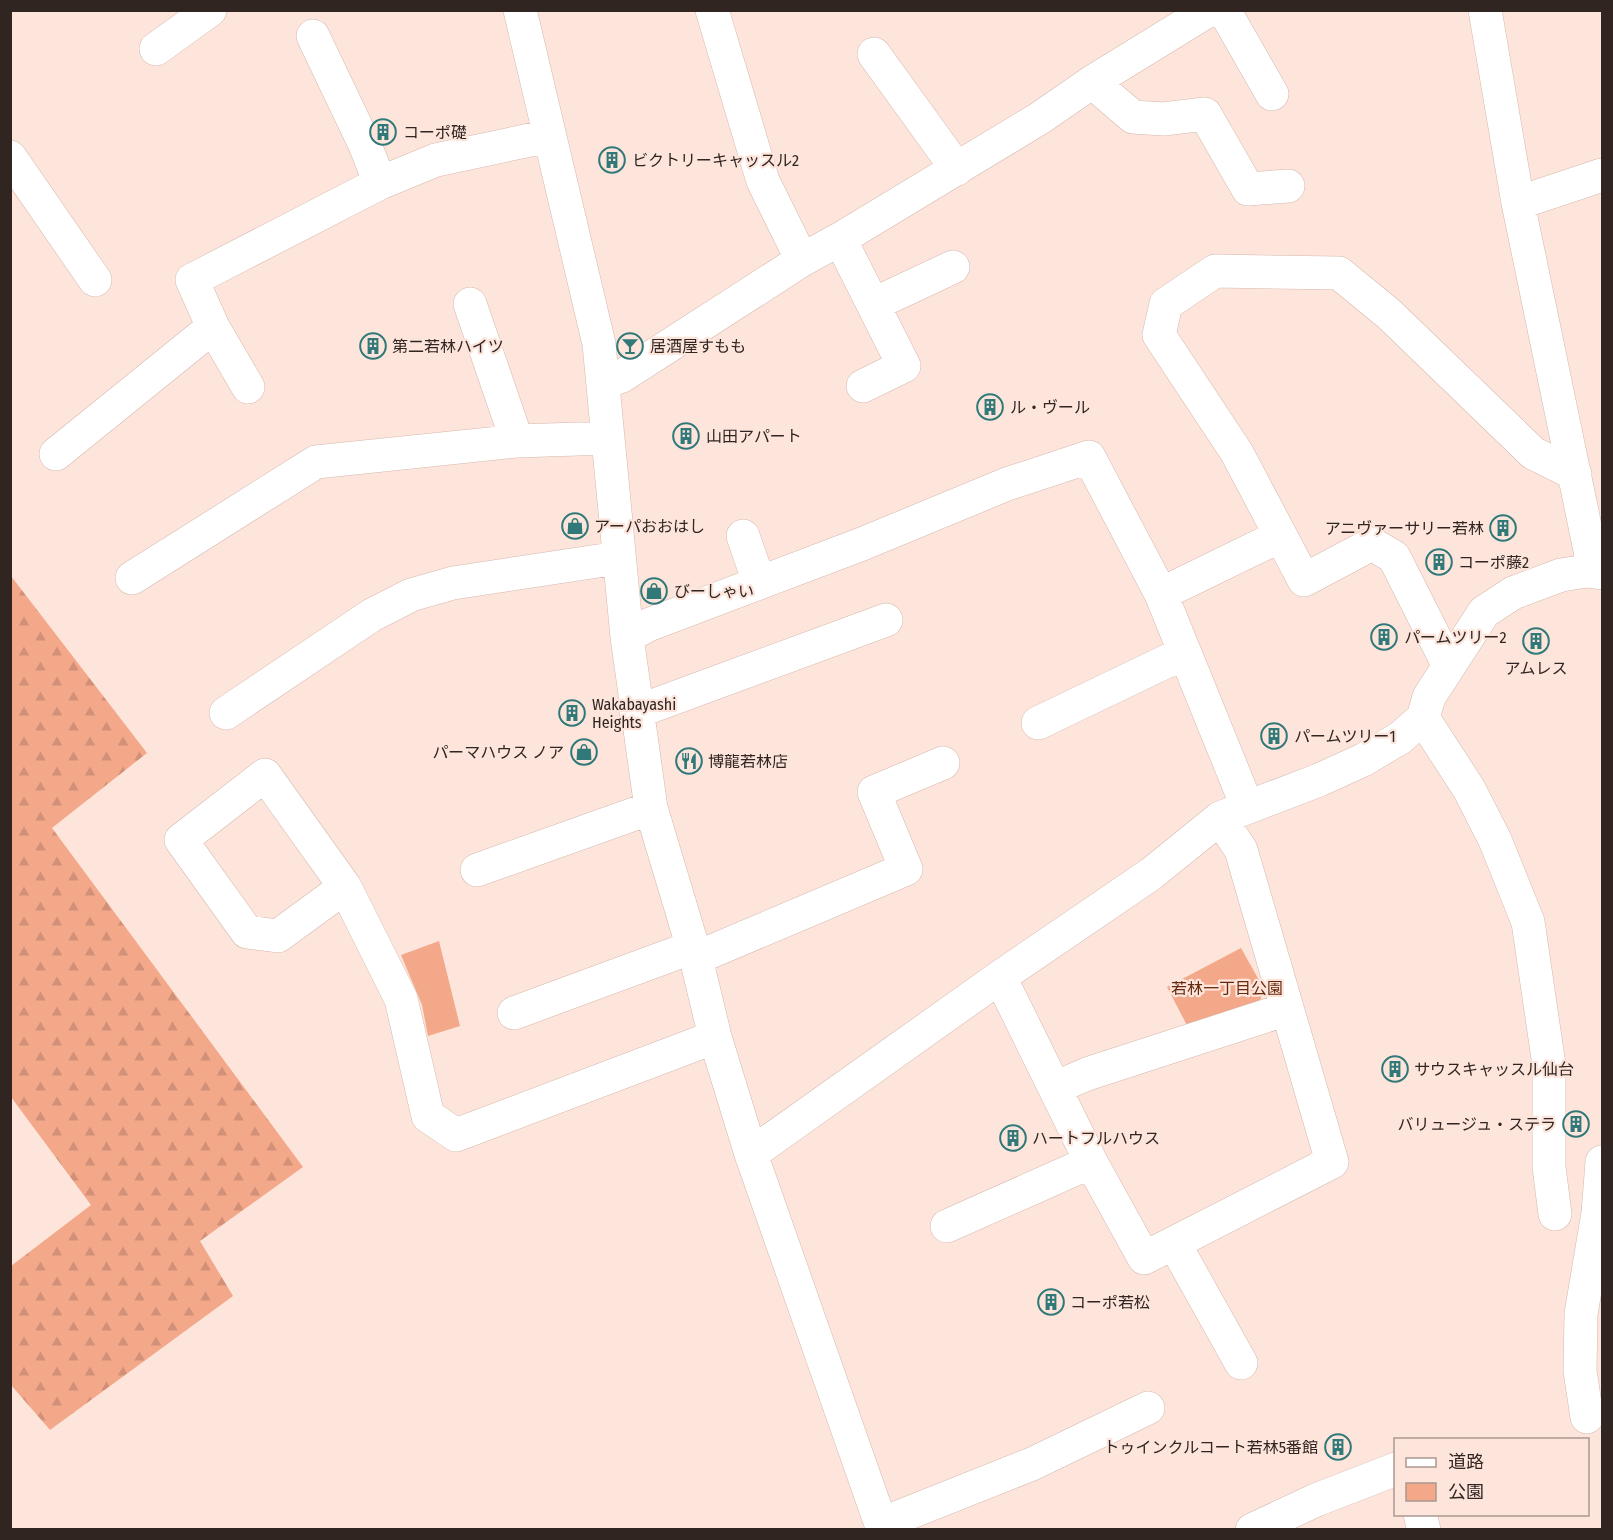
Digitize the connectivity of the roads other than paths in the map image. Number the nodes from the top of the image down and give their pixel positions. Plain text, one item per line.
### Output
1 (210, 10) edge
2 (520, 10) edge
3 (712, 10) edge
4 (1485, 10) edge
5 (1208, 12) edge
6 (313, 36) dead end
7 (156, 49) dead end
8 (874, 54) dead end
9 (1092, 82) junction
10 (1272, 94) dead end
11 (549, 135) junction
12 (10, 157) edge
13 (957, 169) junction
14 (1602, 175) edge
15 (380, 183) junction
16 (1288, 186) dead end
17 (1518, 203) junction
18 (840, 239) junction
19 (802, 260) junction
20 (953, 267) dead end
21 (95, 280) dead end
22 (470, 304) dead end
23 (874, 304) junction
24 (213, 327) junction
25 (603, 383) junction
26 (863, 386) dead end
27 (248, 387) dead end
28 (608, 438) junction
29 (517, 441) junction
30 (56, 454) dead end
31 (1575, 474) junction
32 (743, 536) dead end
33 (1280, 536) junction
34 (618, 558) junction
35 (1595, 572) edge
36 (132, 578) dead end
37 (759, 582) junction
38 (1161, 594) junction
39 (886, 620) dead end
40 (627, 637) junction
41 (1184, 652) junction
42 (1449, 666) junction
43 (636, 712) junction
44 (226, 713) dead end
45 (1423, 718) junction
46 (1038, 723) dead end
47 (943, 763) dead end
48 (651, 808) junction
49 (1234, 812) junction
50 (477, 870) dead end
51 (345, 887) junction
52 (694, 952) junction
53 (1000, 977) junction
54 (1287, 1009) junction
55 (514, 1013) dead end
56 (716, 1037) junction
57 (1055, 1088) junction
58 (751, 1154) junction
59 (1091, 1162) junction
60 (1602, 1162) edge
61 (1555, 1214) dead end
62 (947, 1226) dead end
63 (1174, 1243) junction
64 (1241, 1363) dead end
65 (1148, 1408) dead end
66 (1587, 1417) dead end
67 (1394, 1469) edge
68 (882, 1527) edge
69 (1252, 1530) edge

1 - 7 street
2 - 11 street
3 - 19 street
4 - 17 street
5 - 9 street
5 - 10 street
6 - 15 street
8 - 13 street
9 - 13 street
9 - 16 street
11 - 15 street
11 - 25 street
12 - 21 street
13 - 18 street
14 - 17 street
15 - 24 street
17 - 31 street
18 - 19 street
18 - 23 street
19 - 25 street
20 - 23 street
22 - 29 street
23 - 26 street
24 - 27 street
24 - 30 street
25 - 28 street
28 - 29 street
28 - 34 street
29 - 36 street
31 - 33 street
31 - 35 street
32 - 37 street
33 - 38 street
33 - 42 street
34 - 40 street
34 - 44 street
35 - 42 street
37 - 38 street
37 - 40 street
38 - 41 street
39 - 43 street
40 - 43 street
41 - 46 street
41 - 49 street
42 - 45 street
43 - 48 street
45 - 49 street
45 - 61 street
47 - 52 street
48 - 50 street
48 - 52 street
49 - 53 street
49 - 54 street
51 - 51 street
51 - 56 street
52 - 55 street
52 - 56 street
53 - 57 street
53 - 58 street
54 - 57 street
54 - 63 street
56 - 58 street
57 - 59 street
58 - 68 street
59 - 62 street
59 - 63 street
60 - 66 street
63 - 64 street
65 - 68 street
67 - 69 street

